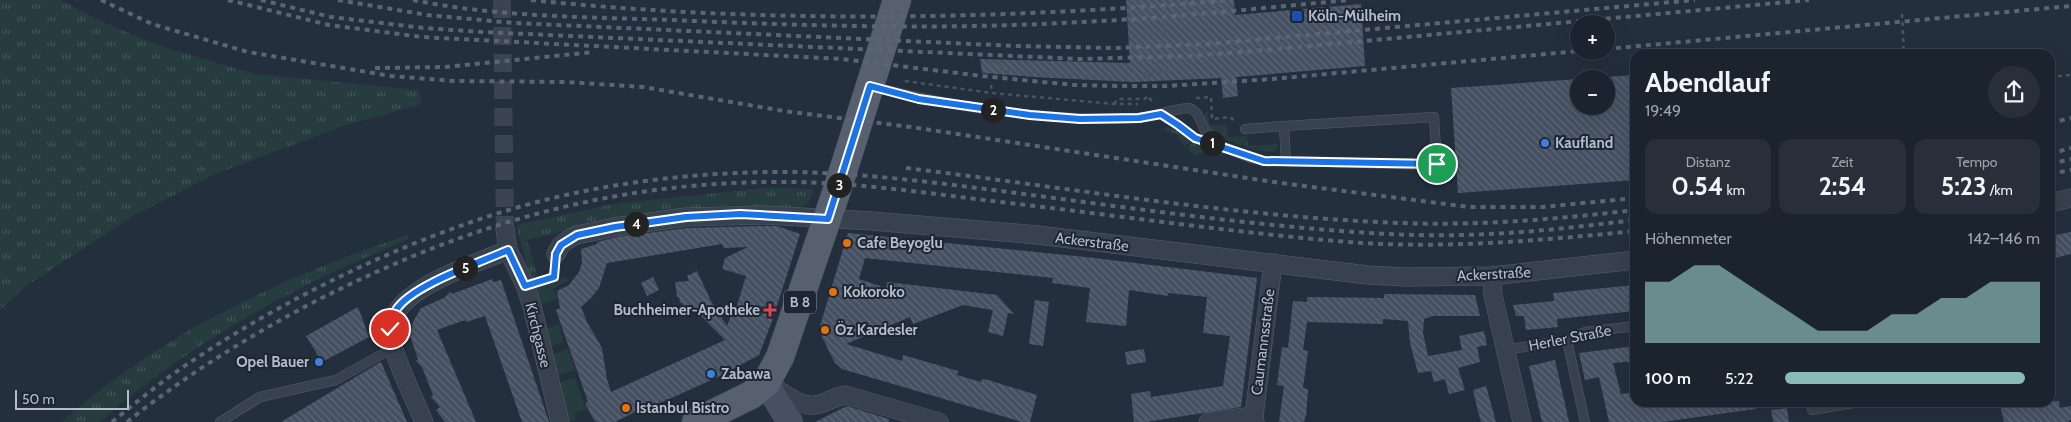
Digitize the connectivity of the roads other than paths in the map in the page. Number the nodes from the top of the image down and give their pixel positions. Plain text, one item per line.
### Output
1 (897, 0) edge
2 (873, 79) junction
3 (1161, 114) junction
4 (1284, 126) junction
5 (1245, 129) road end
6 (1219, 145) junction
7 (1286, 161) junction
8 (2071, 198) edge
9 (2055, 202) edge
10 (828, 219) junction
11 (505, 229) tunnel mouth
12 (508, 250) junction
13 (556, 254) road end
14 (1630, 261) edge
15 (1273, 263) junction
16 (1492, 276) junction
17 (1630, 327) edge
18 (1567, 340) junction
19 (393, 348) junction
20 (1505, 350) junction
21 (766, 383) junction
22 (1812, 407) edge
23 (1830, 407) edge
24 (1254, 419) edge
25 (220, 422) edge
26 (424, 422) edge
27 (560, 422) edge
28 (696, 422) edge
29 (790, 422) edge
30 (939, 422) edge
31 (1208, 422) edge
32 (1522, 422) edge
33 (1585, 422) edge

1 - 2 main road, B 8
2 - 3 lane
2 - 10 main road, B 8
3 - 6 lane
3 - 6 lane
4 - 5 lane
4 - 7 lane
4 - 7 lane
6 - 7 lane
8 - 9 street
10 - 13 street, Ackerstraße
10 - 15 street, Ackerstraße
10 - 21 main road, B 8
11 - 12 street, Kirchgasse
12 - 19 street
12 - 27 street, Kirchgasse
14 - 16 street, Ackerstraße
15 - 16 street, Ackerstraße
15 - 24 street, Caumannsstraße
16 - 20 street
17 - 18 lane, Herler Straße
18 - 20 lane, Herler Straße
18 - 33 lane
19 - 25 lane
19 - 26 street
20 - 32 street
21 - 28 main road, B 8
21 - 29 street
21 - 30 street
22 - 23 lane
24 - 31 street

